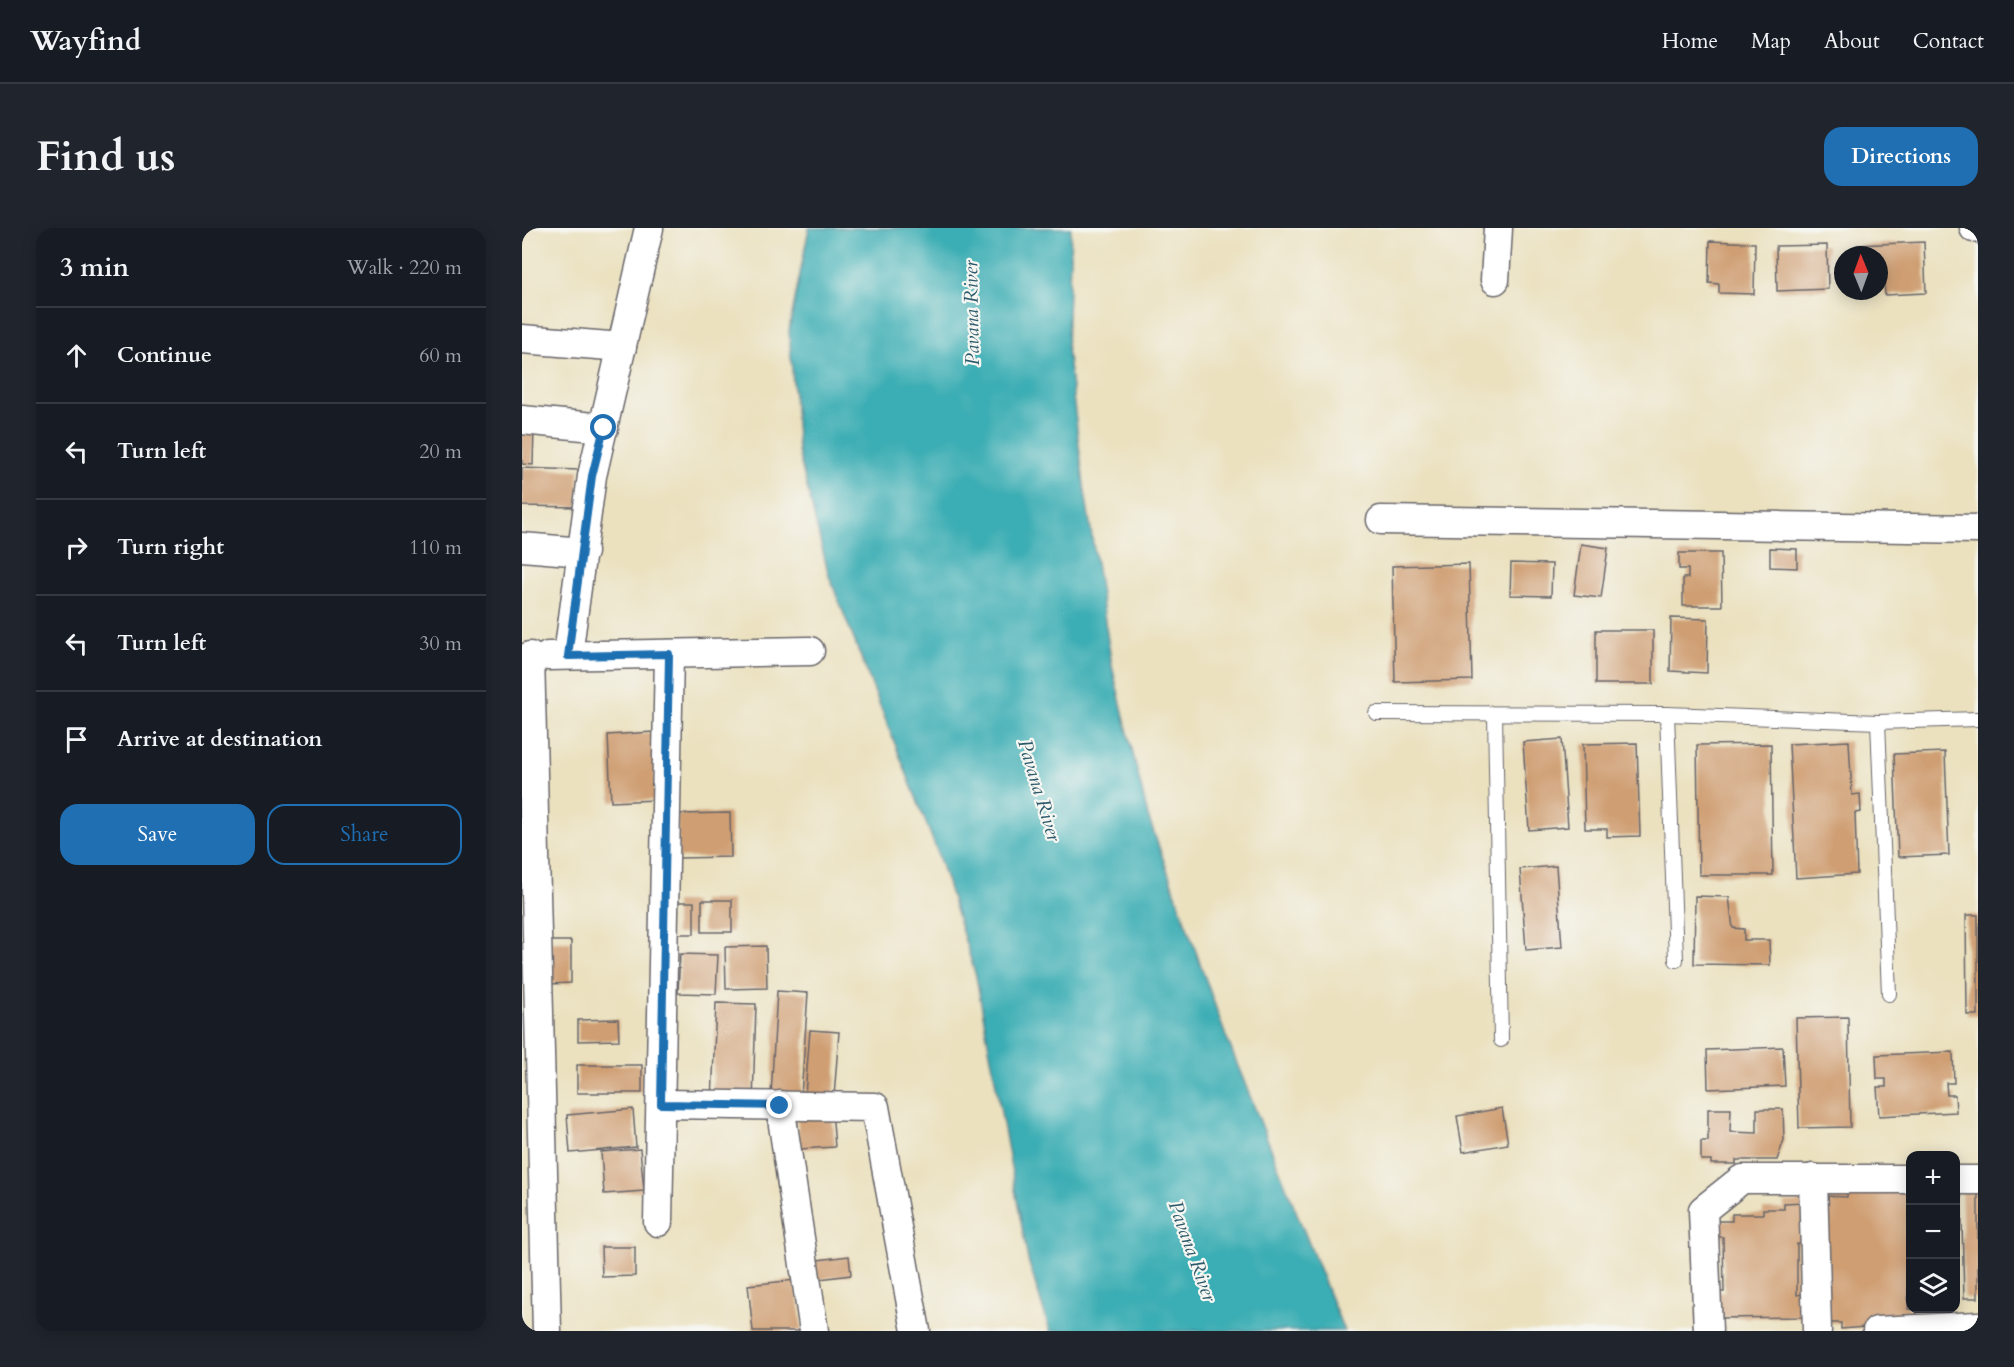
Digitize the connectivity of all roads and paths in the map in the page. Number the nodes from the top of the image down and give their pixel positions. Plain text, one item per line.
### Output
1 (649, 228) edge
2 (1498, 228) edge
3 (1494, 280) dead end
4 (522, 339) edge
5 (622, 347) junction
6 (522, 420) edge
7 (604, 428) junction
8 (1381, 520) dead end
9 (1978, 529) edge
10 (522, 547) edge
11 (583, 552) junction
12 (810, 651) dead end
13 (669, 654) junction
14 (526, 656) edge
15 (568, 656) junction
16 (1376, 714) dead end
17 (1495, 714) junction
18 (1667, 714) junction
19 (1978, 719) edge
20 (1878, 722) junction
21 (1676, 960) dead end
22 (1889, 994) dead end
23 (1501, 1040) dead end
24 (661, 1104) junction
25 (780, 1106) junction
26 (1813, 1178) junction
27 (1906, 1179) edge
28 (1960, 1180) edge
29 (1978, 1180) edge
30 (658, 1222) dead end
31 (1978, 1326) edge
32 (547, 1331) edge
33 (814, 1331) edge
34 (916, 1331) edge
35 (1708, 1331) edge
36 (1817, 1331) edge
37 (1877, 1331) edge

1 - 5 street
2 - 3 street
4 - 5 street
5 - 7 street
6 - 7 street
7 - 11 street
8 - 9 street
10 - 11 street
11 - 15 street
12 - 13 street
13 - 15 street
13 - 24 street
14 - 15 street
14 - 32 street
16 - 17 lane
17 - 18 lane
17 - 23 lane
18 - 20 lane
18 - 21 lane
19 - 20 lane
20 - 22 lane
24 - 25 street
24 - 30 street
25 - 33 street
25 - 34 street
26 - 27 street
26 - 35 street
26 - 36 street
28 - 29 street
31 - 37 street

